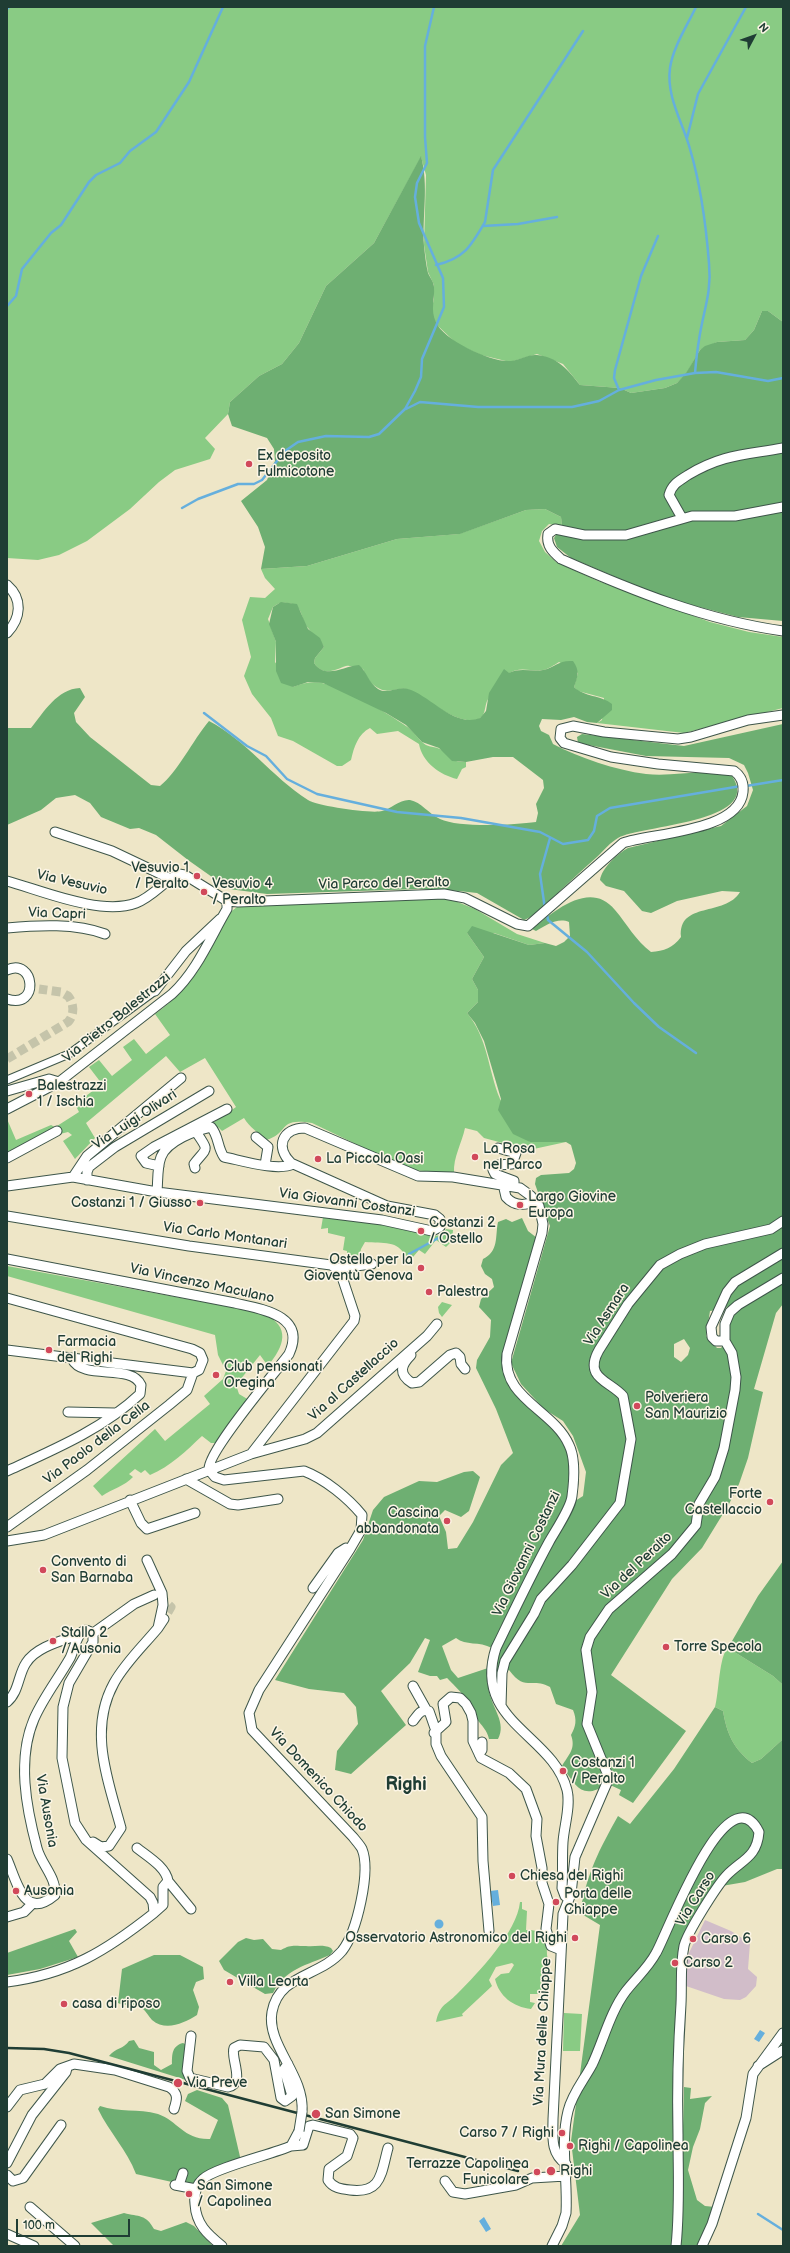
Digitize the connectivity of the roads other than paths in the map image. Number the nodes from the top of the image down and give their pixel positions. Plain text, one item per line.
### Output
1 (783, 448) edge
2 (783, 507) edge
3 (682, 518) junction
4 (7, 585) edge
5 (783, 631) edge
6 (7, 633) edge
7 (783, 715) edge
8 (55, 832) dead end
9 (171, 879) junction
10 (7, 881) edge
11 (227, 901) junction
12 (223, 917) junction
13 (7, 928) edge
14 (105, 934) dead end
15 (7, 970) edge
16 (39, 989) tunnel mouth
17 (29, 991) junction
18 (155, 991) joint
19 (7, 999) edge
20 (181, 1078) dead end
21 (7, 1080) edge
22 (60, 1082) junction
23 (7, 1091) edge
24 (208, 1091) dead end
25 (7, 1109) edge
26 (227, 1109) dead end
27 (57, 1131) dead end
28 (196, 1132) junction
29 (256, 1137) dead end
30 (498, 1148) dead end
31 (7, 1158) edge
32 (293, 1164) junction
33 (264, 1165) junction
34 (159, 1166) junction
35 (195, 1168) dead end
36 (73, 1177) junction
37 (87, 1180) junction
38 (503, 1184) junction
39 (7, 1186) edge
40 (514, 1187) junction
41 (157, 1192) junction
42 (536, 1201) junction
43 (7, 1216) edge
44 (783, 1221) edge
45 (783, 1253) edge
46 (7, 1259) edge
47 (372, 1264) dead end
48 (338, 1268) junction
49 (783, 1278) edge
50 (7, 1298) edge
51 (437, 1324) dead end
52 (427, 1336) junction
53 (725, 1341) junction
54 (7, 1350) edge
55 (72, 1359) junction
56 (465, 1369) dead end
57 (194, 1373) junction
58 (68, 1412) dead end
59 (116, 1413) junction
60 (251, 1454) junction
61 (209, 1470) junction
62 (7, 1471) edge
63 (186, 1479) junction
64 (278, 1499) dead end
65 (130, 1500) junction
66 (195, 1512) dead end
67 (7, 1527) edge
68 (7, 1541) edge
69 (350, 1549) junction
70 (147, 1560) dead end
71 (313, 1588) dead end
72 (154, 1596) dead end
73 (164, 1619) tunnel mouth
74 (158, 1628) junction
75 (92, 1634) junction
76 (78, 1635) junction
77 (413, 1686) dead end
78 (7, 1702) edge
79 (501, 1706) junction
80 (427, 1711) junction
81 (413, 1721) dead end
82 (435, 1732) junction
83 (482, 1742) dead end
84 (430, 1746) dead end
85 (479, 1754) junction
86 (441, 1756) junction
87 (86, 1840) junction
88 (138, 1848) dead end
89 (7, 1859) edge
90 (168, 1880) junction
91 (568, 1898) junction
92 (32, 1904) junction
93 (191, 1909) dead end
94 (154, 1914) junction
95 (7, 1917) edge
96 (489, 1931) dead end
97 (561, 1950) junction
98 (7, 1982) edge
99 (783, 2033) edge
100 (191, 2036) dead end
101 (783, 2050) edge
102 (288, 2064) junction
103 (757, 2066) junction
104 (67, 2068) junction
105 (7, 2107) edge
106 (174, 2109) dead end
107 (61, 2125) dead end
108 (291, 2146) junction
109 (388, 2148) dead end
110 (7, 2163) edge
111 (566, 2164) junction
112 (183, 2173) dead end
113 (7, 2175) edge
114 (566, 2176) junction
115 (445, 2181) dead end
116 (196, 2189) junction
117 (30, 2207) dead end
118 (7, 2234) edge
119 (34, 2246) edge
120 (75, 2246) edge
121 (222, 2246) edge
122 (552, 2246) edge
123 (676, 2246) edge
124 (702, 2246) edge

1 - 3 street
2 - 3 street
3 - 5 street
4 - 6 street
7 - 11 street, Via Parco del Peralto
8 - 9 street
9 - 10 street, Via Vesuvio
9 - 11 street
11 - 12 street, Via Pietro Balestrazzi
12 - 18 street
12 - 22 street, Via Pietro Balestrazzi
13 - 14 street, Via Capri
15 - 17 street
16 - 17 street
17 - 19 street
18 - 21 street
20 - 36 street
22 - 23 street
22 - 25 street, Via Pietro Balestrazzi
24 - 37 street, Via Luigi Olivari
26 - 34 street
27 - 31 street
28 - 33 street
28 - 34 street
28 - 35 street
29 - 33 street
30 - 40 street
32 - 33 street
32 - 38 street
32 - 41 street, Via Giovanni Costanzi
34 - 41 street
36 - 37 street, Via Giovanni Costanzi
36 - 39 street, Via Giovanni Costanzi
37 - 41 street, Via Giovanni Costanzi
38 - 40 street
38 - 42 street
40 - 42 street
42 - 79 street, Via Giovanni Costanzi
43 - 48 street, Via Carlo Montanari
44 - 79 street, Via Asmara
45 - 53 street
46 - 61 street, Via Vincenzo Maculano
47 - 48 street
48 - 60 street
49 - 53 street, Via del Peralto
50 - 57 street, Via Paolo della Cella
51 - 52 street, Via al Castellaccio
52 - 56 street, Via al Castellaccio
52 - 60 street, Via al Castellaccio
53 - 91 street, Via del Peralto
54 - 55 street
55 - 57 street
55 - 59 street
57 - 67 street, Via Paolo della Cella
58 - 59 street
59 - 62 street
60 - 61 street
61 - 63 street
61 - 69 street, Via Domenico Chiodo
63 - 64 street
63 - 65 street
65 - 66 street
65 - 68 street
69 - 71 street, Via Domenico Chiodo
69 - 102 street, Via Domenico Chiodo
70 - 74 street
72 - 75 street
73 - 74 street
74 - 87 street
75 - 76 street
75 - 87 street, Via Ausonia
76 - 78 street
76 - 92 street, Via Ausonia
77 - 80 street
79 - 91 street, Via Giovanni Costanzi
80 - 81 street
80 - 82 street
82 - 85 street
82 - 86 street
83 - 85 street
84 - 86 street
85 - 97 street
86 - 96 street
87 - 94 street, Via Ausonia
88 - 90 street
89 - 92 street
90 - 93 street
90 - 94 street
91 - 97 street, Via Mura delle Chiappe
92 - 95 street, Via Ausonia
94 - 98 street
97 - 111 street, Via Mura delle Chiappe
99 - 103 street
100 - 102 street, Via Domenico Chiodo
101 - 103 street
102 - 108 street, Via Domenico Chiodo, bridge
103 - 124 street
104 - 105 street
104 - 106 street
104 - 110 street
107 - 113 street
108 - 109 street
108 - 116 street
111 - 114 street
111 - 123 street, Via Carso
112 - 116 street
114 - 115 street
114 - 122 street
116 - 121 street
117 - 120 street
118 - 119 street

